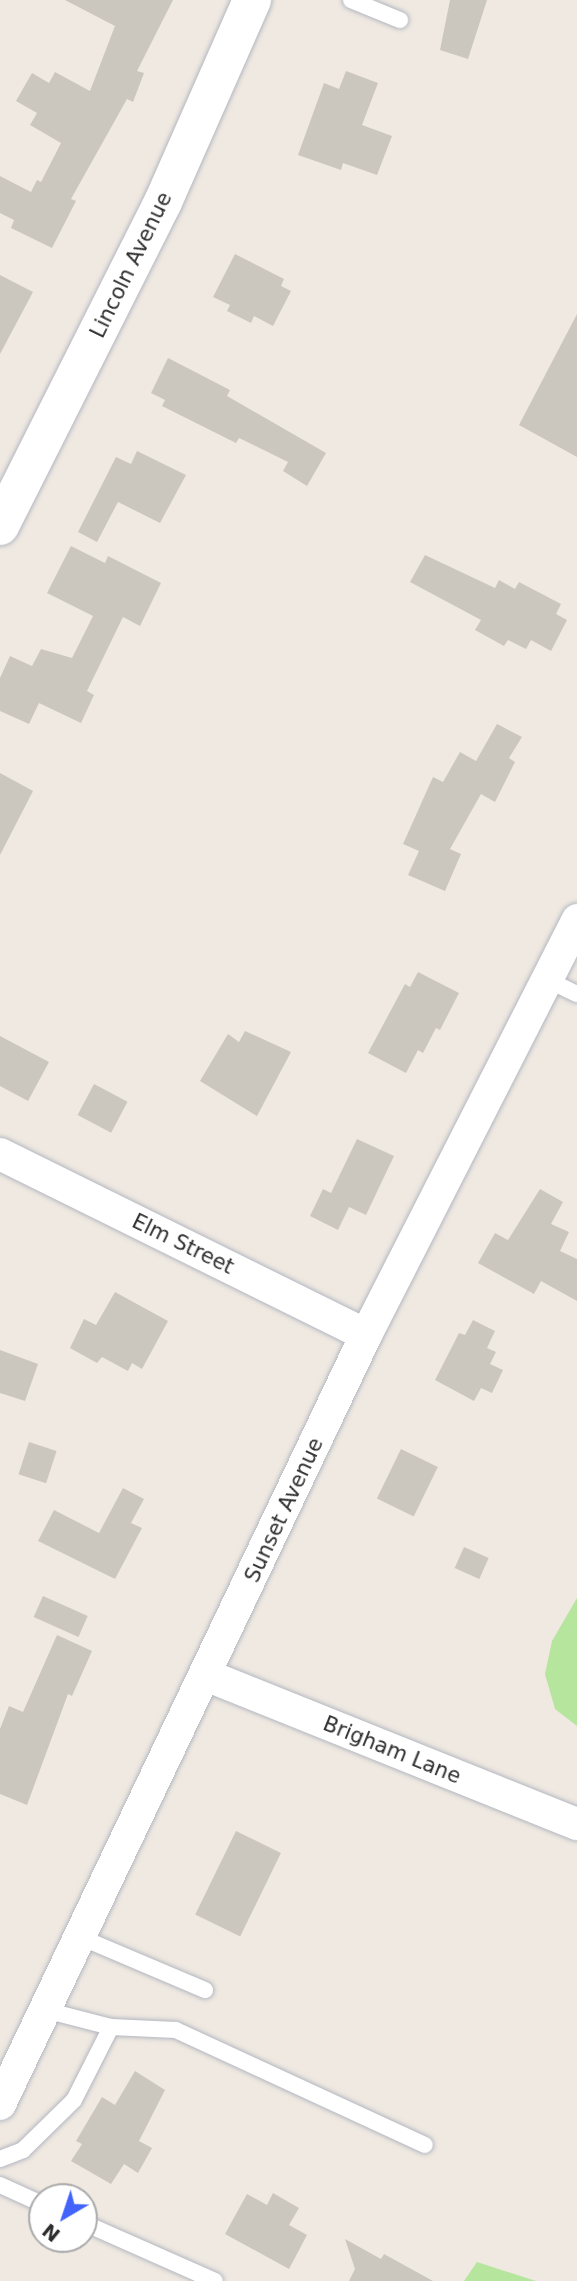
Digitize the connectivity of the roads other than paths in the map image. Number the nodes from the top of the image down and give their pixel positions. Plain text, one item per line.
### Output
1 (252, 0) edge
2 (351, 0) edge
3 (400, 20) dead end
4 (0, 526) edge
5 (577, 920) edge
6 (548, 980) junction
7 (577, 994) edge
8 (0, 1154) edge
9 (366, 1335) junction
10 (206, 1675) junction
11 (577, 1824) edge
12 (80, 1937) junction
13 (205, 1990) dead end
14 (45, 2010) junction
15 (111, 2027) junction
16 (0, 2104) edge
17 (425, 2145) dead end
18 (0, 2159) edge
19 (0, 2185) edge
20 (28, 2198) edge
21 (98, 2228) edge
22 (215, 2281) edge

1 - 4 street, Lincoln Avenue
2 - 3 lane
5 - 6 street, Sunset Avenue
6 - 7 lane
6 - 9 street, Sunset Avenue
8 - 9 street, Elm Street
9 - 10 street, Sunset Avenue
10 - 11 street, Brigham Lane
10 - 12 street, Sunset Avenue
12 - 13 lane
12 - 14 street, Sunset Avenue
14 - 15 lane
14 - 16 street, Sunset Avenue
15 - 17 lane
15 - 18 lane
19 - 20 lane
21 - 22 lane

